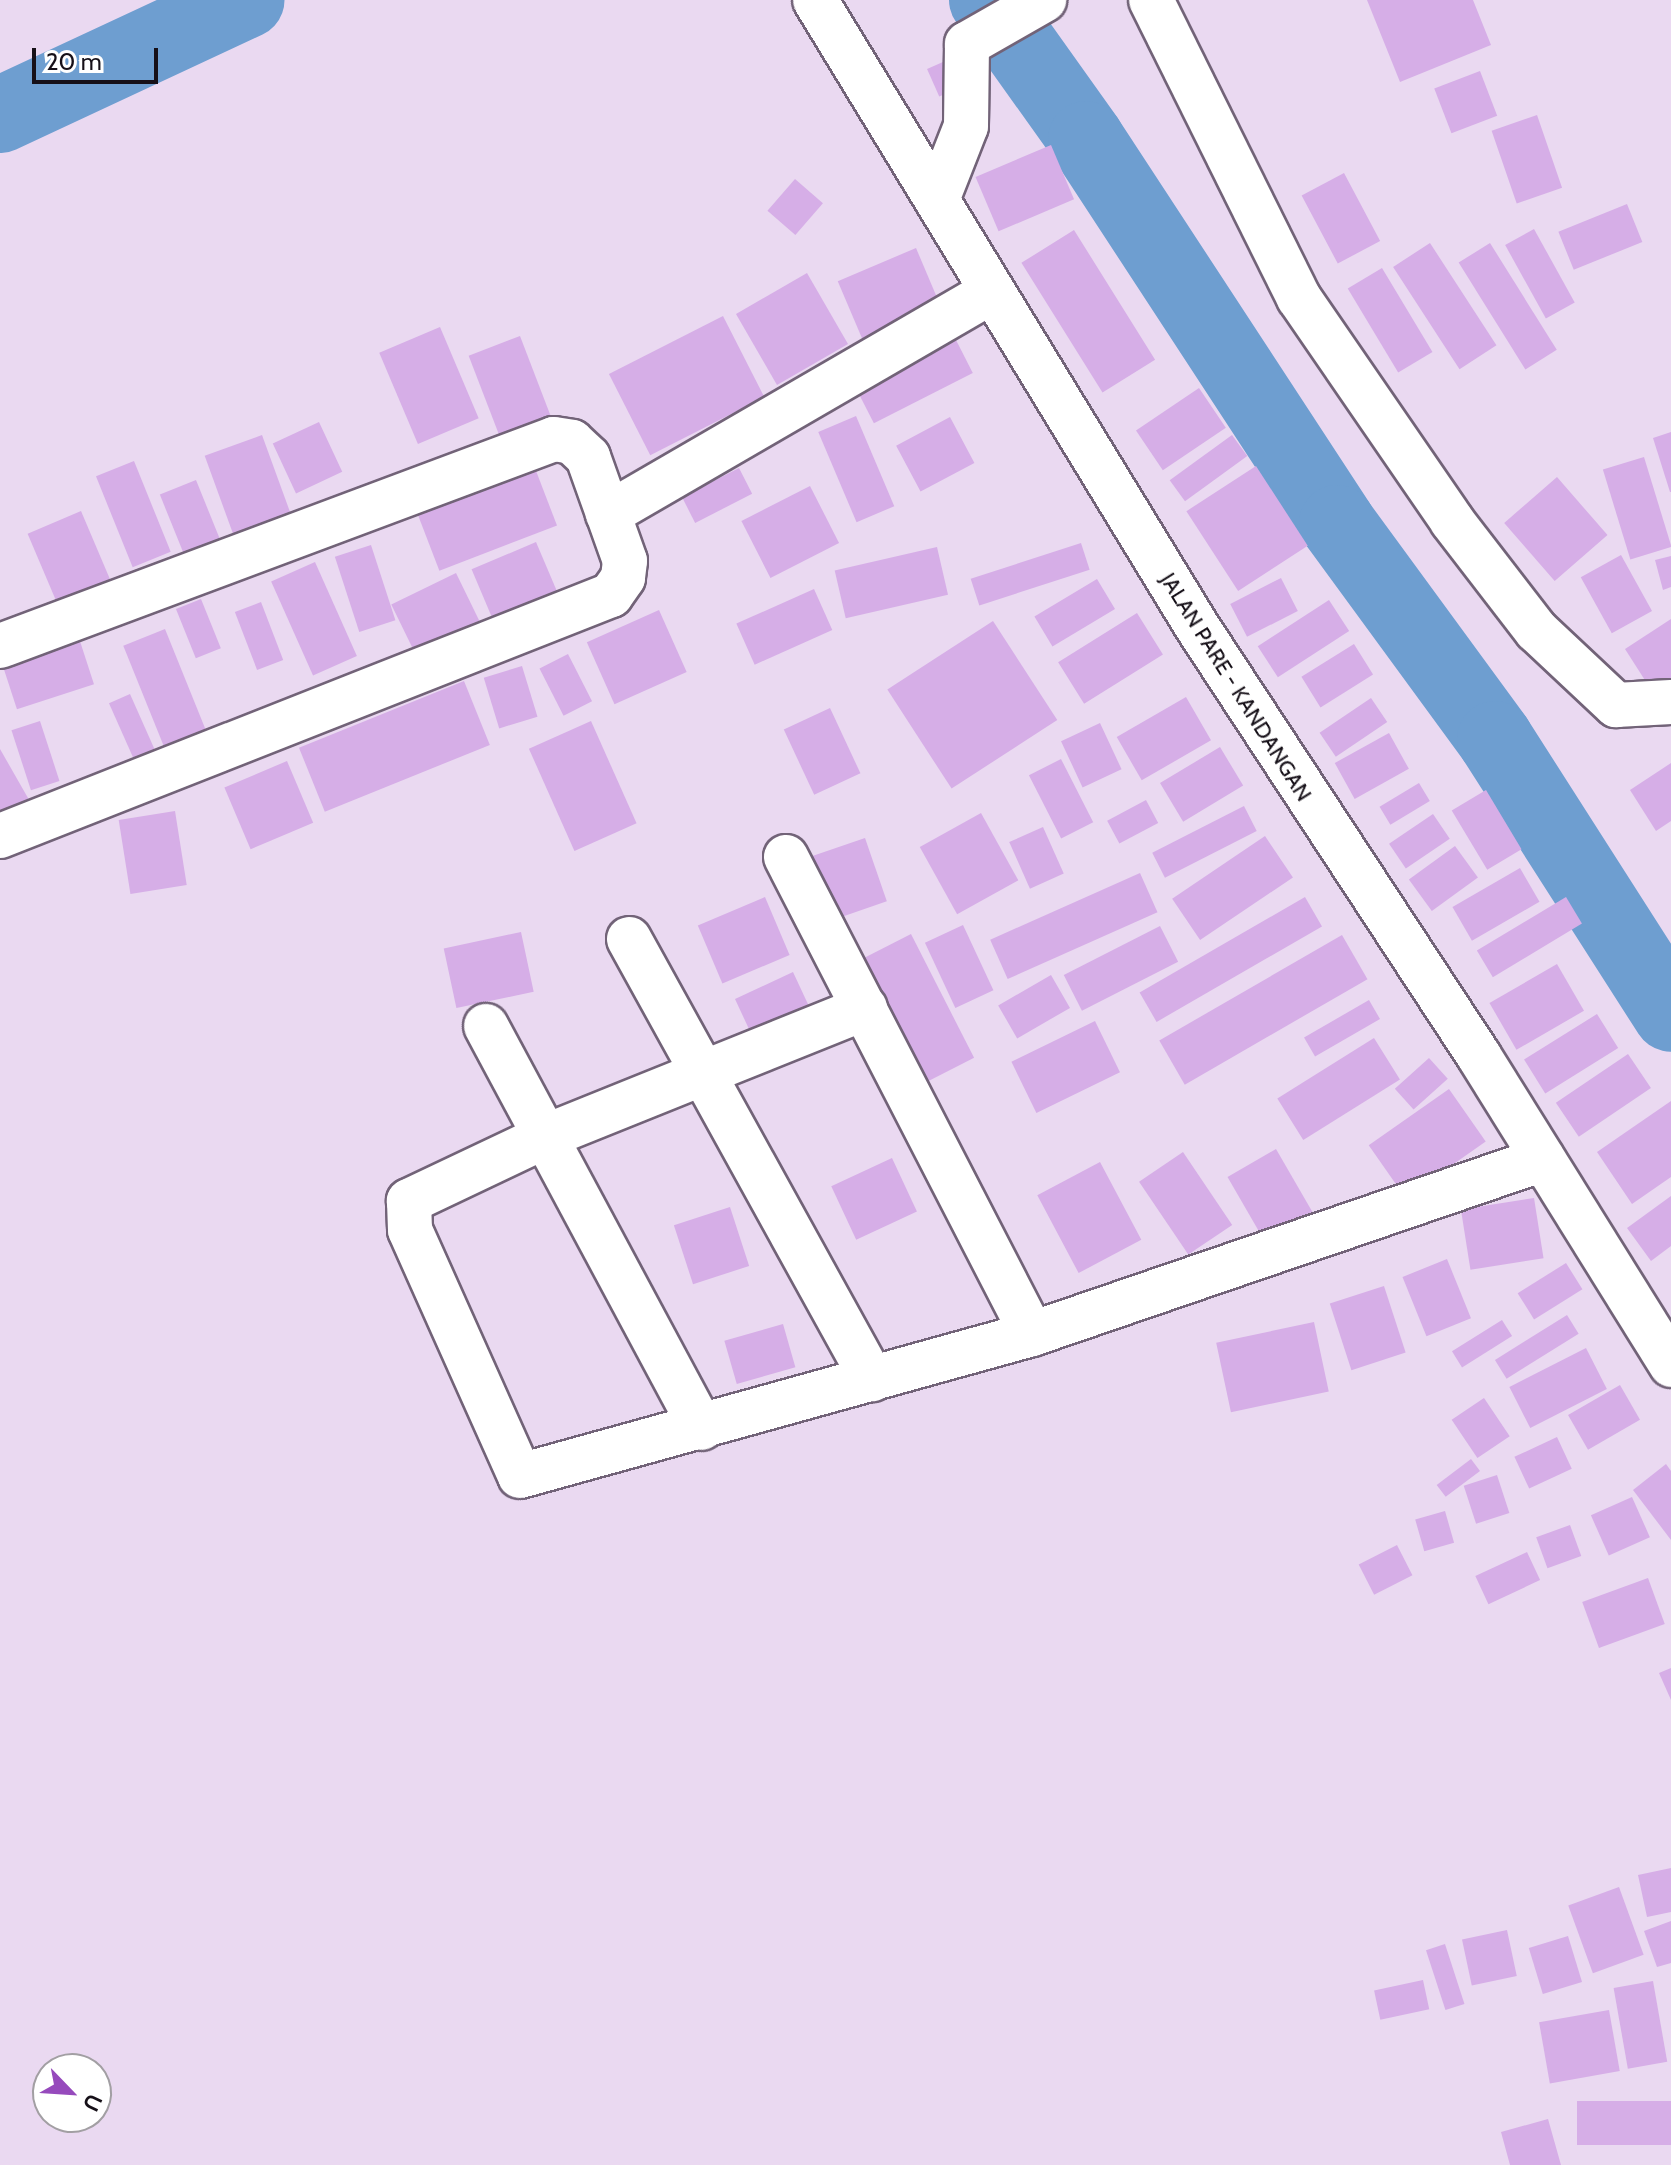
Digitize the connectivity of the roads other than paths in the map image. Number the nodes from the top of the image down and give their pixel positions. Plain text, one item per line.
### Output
1 (815, 0) edge
2 (1044, 0) edge
3 (1151, 0) edge
4 (937, 200) junction
5 (991, 292) junction
6 (608, 514) junction
7 (0, 646) edge
8 (1671, 702) edge
9 (0, 836) edge
10 (786, 857) dead end
11 (629, 939) dead end
12 (865, 1008) junction
13 (486, 1026) dead end
14 (702, 1072) junction
15 (546, 1136) junction
16 (1543, 1159) junction
17 (1032, 1334) junction
18 (1671, 1365) edge
19 (872, 1379) junction
20 (702, 1428) junction

1 - 4 street, JALAN PARE - KANDANGAN
2 - 4 street
3 - 8 street
4 - 5 street, JALAN PARE - KANDANGAN
5 - 6 street
5 - 16 street, JALAN PARE - KANDANGAN
6 - 7 street
6 - 9 street
10 - 12 street
11 - 14 street
12 - 14 street
12 - 17 street
13 - 15 street
14 - 15 street
14 - 19 street
15 - 20 street
15 - 20 street
16 - 17 street
16 - 18 street, JALAN PARE - KANDANGAN
17 - 19 street
19 - 20 street

